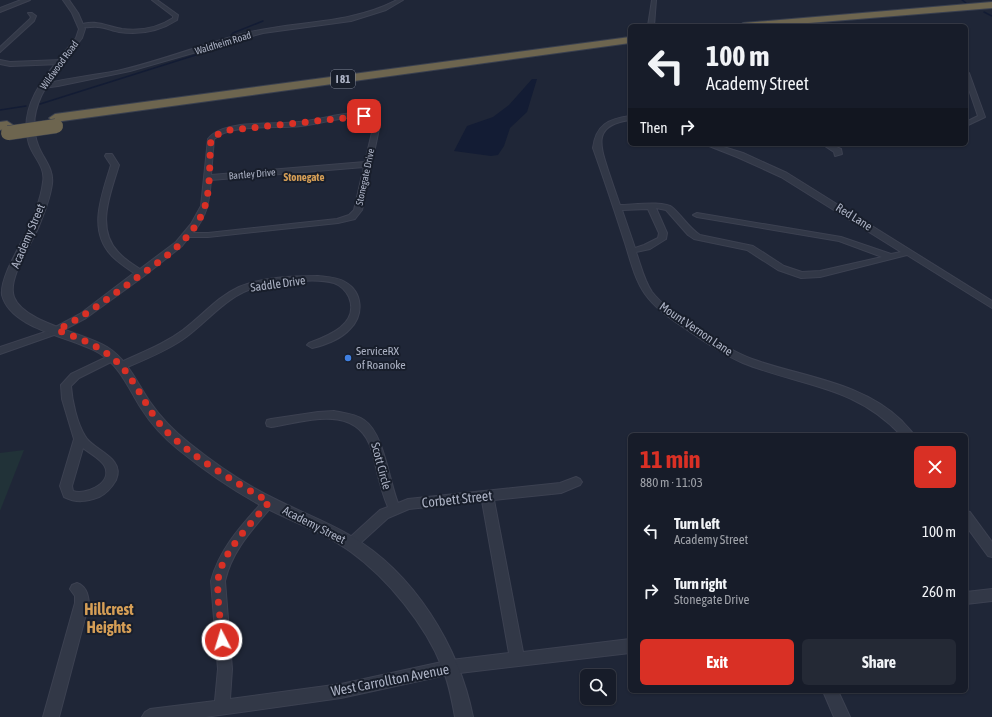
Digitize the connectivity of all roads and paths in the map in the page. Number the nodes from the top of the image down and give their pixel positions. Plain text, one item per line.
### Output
1 (27, 0) edge
2 (66, 0) edge
3 (154, 0) edge
4 (401, 0) edge
5 (654, 0) edge
6 (992, 5) edge
7 (0, 10) edge
8 (992, 10) edge
9 (30, 14) dead end
10 (651, 24) edge
11 (763, 24) edge
12 (835, 24) edge
13 (82, 26) junction
14 (628, 40) edge
15 (628, 47) edge
16 (0, 50) edge
17 (0, 62) edge
18 (61, 62) junction
19 (968, 78) edge
20 (43, 86) junction
21 (628, 118) edge
22 (56, 122) junction
23 (968, 123) edge
24 (4, 130) edge
25 (30, 134) joint
26 (713, 146) edge
27 (829, 146) edge
28 (838, 154) dead end
29 (109, 156) dead end
30 (368, 164) junction
31 (208, 178) junction
32 (651, 206) junction
33 (617, 208) junction
34 (697, 215) dead end
35 (188, 235) junction
36 (632, 251) junction
37 (909, 252) junction
38 (892, 257) junction
39 (141, 274) junction
40 (992, 305) edge
41 (57, 330) junction
42 (312, 345) dead end
43 (0, 351) edge
44 (117, 362) junction
45 (271, 423) dead end
46 (906, 433) edge
47 (80, 439) junction
48 (576, 482) dead end
49 (487, 496) junction
50 (269, 502) junction
51 (395, 508) junction
52 (968, 519) edge
53 (351, 544) junction
54 (992, 552) edge
55 (77, 589) dead end
56 (992, 594) edge
57 (968, 598) edge
58 (628, 646) edge
59 (517, 660) junction
60 (451, 667) junction
61 (831, 693) edge
62 (222, 707) junction
63 (51, 717) edge
64 (150, 717) edge
65 (464, 717) edge
66 (842, 717) edge

1 - 7 street
2 - 13 street, Wildwood Road
3 - 13 street
4 - 20 street, Waldheim Road
5 - 10 street
6 - 11 highway
8 - 12 highway
9 - 16 street
13 - 18 street, Wildwood Road
14 - 22 highway, I 81
15 - 22 highway, I 81
17 - 18 street
18 - 20 street, Wildwood Road
19 - 23 street
20 - 25 street, Wildwood Road
21 - 33 street, Mount Vernon Lane
22 - 24 highway, I 81, bridge
25 - 41 street, Academy Street
26 - 37 street, Red Lane
27 - 28 street
29 - 39 street
30 - 31 street, Bartley Drive
30 - 31 street, Stonegate Drive
30 - 35 street, Stonegate Drive
31 - 35 street, Stonegate Drive
32 - 33 street
32 - 36 street
32 - 38 street
33 - 36 street, Mount Vernon Lane
34 - 38 street
35 - 39 street, Stonegate Drive
36 - 46 street, Mount Vernon Lane
37 - 38 street
37 - 40 street, Red Lane
39 - 41 street, Stonegate Drive
41 - 43 street, Stonegate Drive
41 - 44 street, Academy Street
42 - 44 street, Saddle Drive
44 - 47 street, Saddle Drive
44 - 50 street, Academy Street
45 - 51 street, Scott Circle
47 - 47 street
48 - 49 street, Corbett Street
49 - 51 street, Corbett Street
49 - 59 street
50 - 53 street, Academy Street
50 - 62 street
51 - 53 street, Corbett Street
52 - 54 street
53 - 60 street, Academy Street
55 - 63 street
56 - 57 street
58 - 59 street, West Carrollton Avenue
59 - 60 street, West Carrollton Avenue
60 - 62 street, West Carrollton Avenue
60 - 65 street, Academy Street
61 - 66 street
62 - 64 street, West Carrollton Avenue

